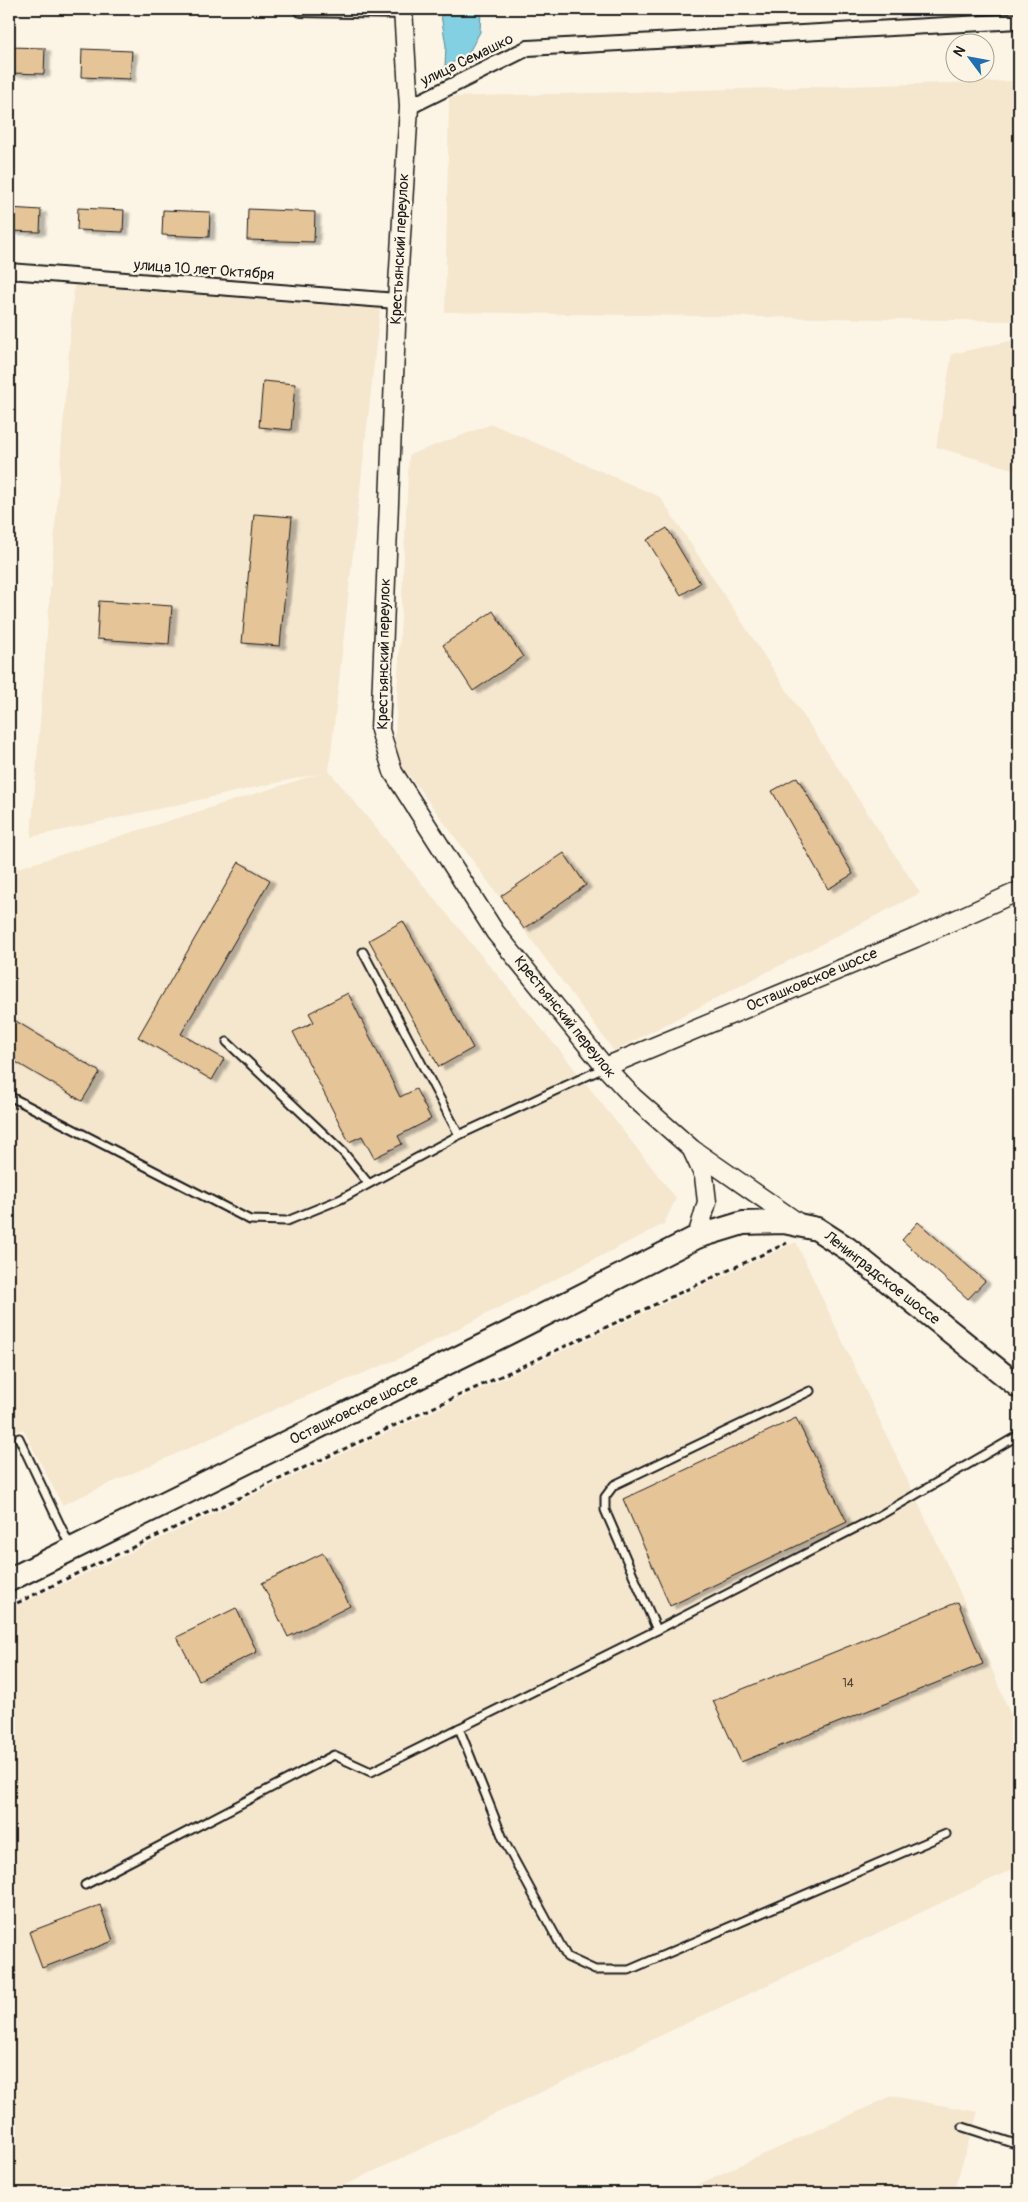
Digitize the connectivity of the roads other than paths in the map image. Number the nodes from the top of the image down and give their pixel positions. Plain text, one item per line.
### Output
1 (301, 9) edge
2 (403, 10) edge
3 (1019, 21) edge
4 (409, 107) junction
5 (9, 271) edge
6 (397, 301) junction
7 (1019, 891) edge
8 (363, 952) dead end
9 (227, 1042) dead end
10 (604, 1067) junction
11 (9, 1096) edge
12 (459, 1135) junction
13 (692, 1149) junction
14 (368, 1183) junction
15 (796, 1233) junction
16 (697, 1237) junction
17 (1019, 1386) edge
18 (810, 1391) dead end
19 (1019, 1435) edge
20 (19, 1438) dead end
21 (72, 1549) junction
22 (9, 1580) edge
23 (657, 1630) junction
24 (459, 1728) junction
25 (946, 1834) dead end
26 (85, 1885) dead end
27 (963, 2127) dead end
28 (1019, 2146) edge

1 - 2 street
2 - 4 street, Крестьянский переулок
3 - 4 street, улица Семашко
4 - 6 street, Крестьянский переулок
5 - 6 street, улица 10 лет Октября
6 - 10 street, Крестьянский переулок
7 - 10 street, Осташковское шоссе
8 - 12 lane
9 - 14 lane
10 - 12 lane
10 - 13 street, Крестьянский переулок
11 - 14 lane
12 - 14 lane
13 - 15 street, Крестьянский переулок
13 - 16 street
15 - 16 main road, Ленинградское шоссе
15 - 17 main road, Ленинградское шоссе
16 - 21 main road, Осташковское шоссе
18 - 23 lane
19 - 23 lane
20 - 21 lane
21 - 22 main road, Осташковское шоссе
23 - 24 lane
24 - 25 lane
24 - 26 lane
27 - 28 lane

